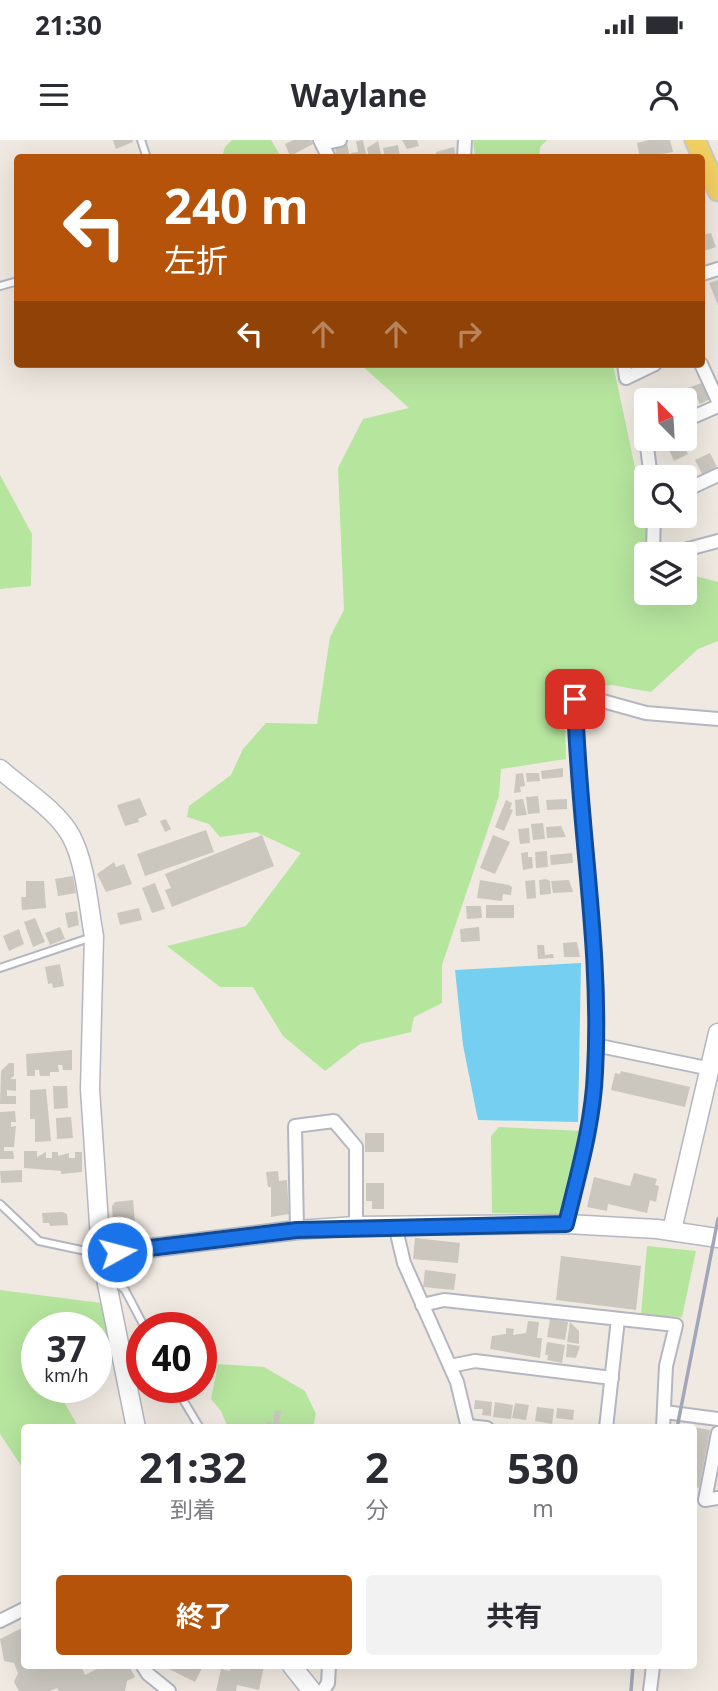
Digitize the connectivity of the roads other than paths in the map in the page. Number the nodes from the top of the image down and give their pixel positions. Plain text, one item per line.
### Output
1 (340, 140) edge
2 (321, 142) edge
3 (705, 162) edge
4 (718, 191) edge
5 (625, 368) edge
6 (646, 368) edge
7 (703, 368) edge
8 (718, 403) edge
9 (697, 414) edge
10 (718, 475) edge
11 (697, 485) edge
12 (718, 541) edge
13 (697, 547) edge
14 (718, 719) edge
15 (0, 769) edge
16 (94, 936) junction
17 (0, 968) edge
18 (718, 1033) edge
19 (595, 1045) junction
20 (710, 1069) junction
21 (0, 1204) edge
22 (566, 1224) junction
23 (395, 1225) junction
24 (356, 1226) junction
25 (297, 1230) junction
26 (672, 1230) junction
27 (718, 1238) edge
28 (102, 1254) junction
29 (105, 1273) junction
30 (422, 1304) junction
31 (137, 1312) edge
32 (618, 1319) junction
33 (450, 1366) junction
34 (612, 1378) junction
35 (185, 1403) edge
36 (665, 1412) junction
37 (718, 1419) edge
38 (135, 1424) edge
39 (198, 1424) edge
40 (467, 1424) edge
41 (606, 1424) edge
42 (664, 1424) edge
43 (718, 1433) edge
44 (718, 1498) edge
45 (21, 1610) edge
46 (0, 1621) edge
47 (146, 1669) edge
48 (294, 1669) edge
49 (328, 1669) edge
50 (653, 1669) edge
51 (167, 1691) edge
52 (312, 1691) edge
53 (323, 1691) edge
54 (650, 1691) edge

1 - 2 street
3 - 4 main road
5 - 6 street
7 - 8 street
8 - 9 street
10 - 11 street
12 - 13 street
14 - 19 street
15 - 16 street
16 - 17 lane
16 - 28 street
18 - 20 street
19 - 20 street
19 - 22 street
20 - 26 street
21 - 28 lane
22 - 23 street
22 - 26 street
23 - 24 street
23 - 30 street
24 - 25 street
24 - 25 street
25 - 28 street
26 - 27 street
28 - 29 street
29 - 31 lane
29 - 38 street
30 - 32 street
30 - 33 street
32 - 34 street
32 - 36 street
33 - 34 street
33 - 40 street
34 - 41 street
35 - 39 lane
36 - 37 street
36 - 42 street
43 - 44 street
45 - 46 street
47 - 51 street
48 - 52 street
49 - 53 street
50 - 54 street

